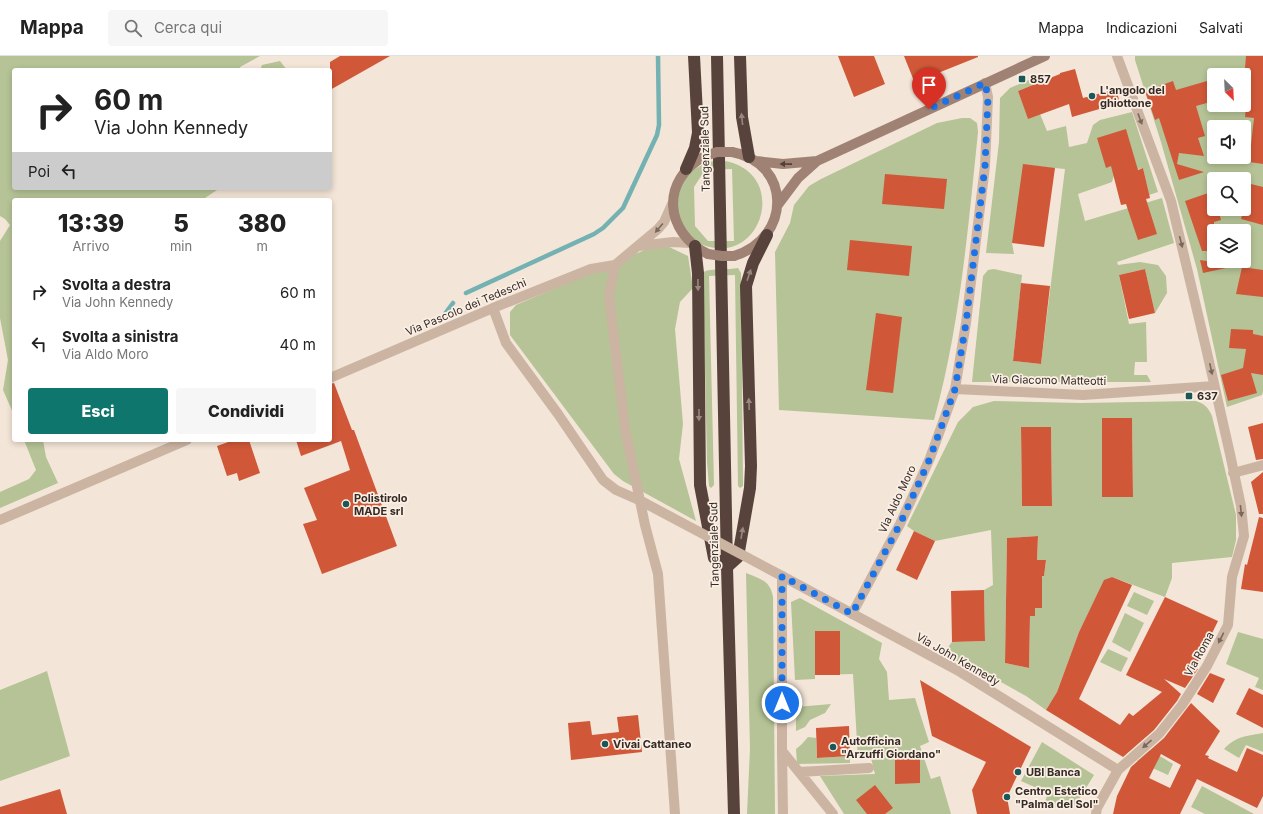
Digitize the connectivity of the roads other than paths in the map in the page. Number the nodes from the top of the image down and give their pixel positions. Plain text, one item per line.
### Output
1 (694, 56) edge
2 (717, 56) edge
3 (740, 56) edge
4 (1045, 56) edge
5 (1117, 56) edge
6 (985, 83) junction
7 (749, 158) junction
8 (817, 162) junction
9 (686, 169) junction
10 (673, 202) junction
11 (777, 206) junction
12 (767, 235) junction
13 (692, 245) junction
14 (637, 246) junction
15 (614, 265) junction
16 (493, 308) junction
17 (332, 377) edge
18 (1214, 386) junction
19 (955, 389) junction
20 (182, 442) edge
21 (1263, 465) edge
22 (1234, 473) junction
23 (641, 501) junction
24 (0, 520) edge
25 (727, 567) junction
26 (782, 576) junction
27 (852, 614) junction
28 (782, 750) junction
29 (868, 768) dead end
30 (1118, 770) junction
31 (799, 772) junction
32 (676, 814) edge
33 (734, 814) edge
34 (783, 814) edge
35 (833, 814) edge
36 (1096, 814) edge

1 - 9 highway
2 - 25 highway, Tangenziale Sud
7 -> 3 highway
4 - 6 street
5 -> 18 street, Via Roma
6 - 8 street
6 - 19 street, Via Aldo Moro
8 -> 7 street
7 - 9 street, bridge
7 - 11 street
8 - 11 street
9 - 10 street
10 - 13 street
10 -> 14 street
11 - 12 street
12 - 13 street, bridge
25 -> 12 highway
13 - 14 street
13 -> 25 highway
14 - 15 street
15 - 16 street, Via Pascolo dei Tedeschi
15 - 23 street
16 - 17 street, Via Pascolo dei Tedeschi
16 - 23 street, Via John Kennedy
18 - 19 street, Via Giacomo Matteotti
18 - 22 street, Via Roma
19 - 27 street, Via Aldo Moro
20 - 24 street
21 - 22 street
22 -> 30 street, Via Roma
23 - 26 street, Via John Kennedy, bridge
23 - 32 street
25 - 33 highway, Tangenziale Sud
26 - 27 street, Via John Kennedy
26 - 28 street
27 - 30 street, Via John Kennedy
28 - 31 street
28 - 34 street
29 - 31 street
30 - 36 street, Via Roma
31 - 35 street

